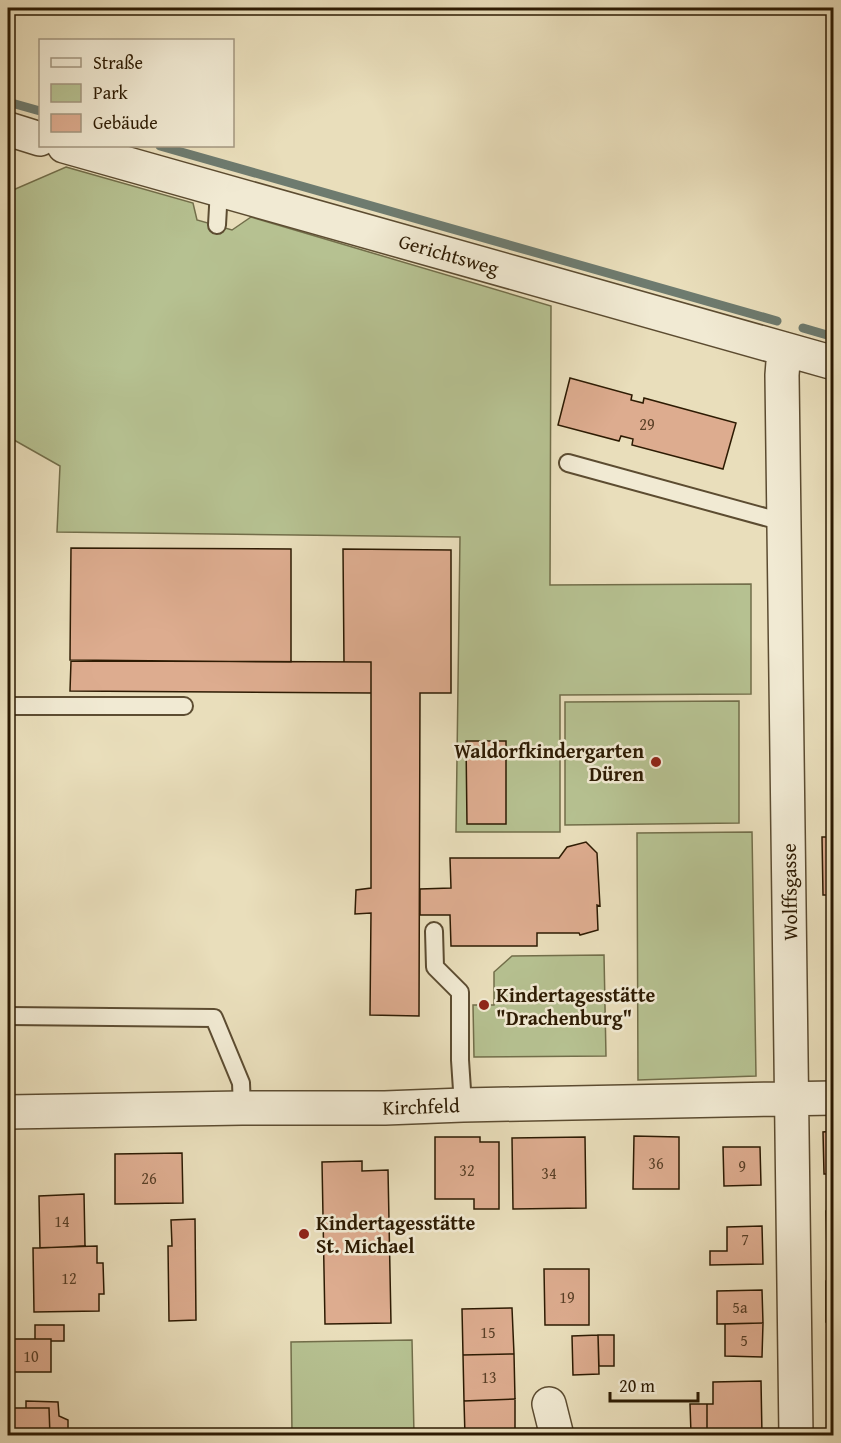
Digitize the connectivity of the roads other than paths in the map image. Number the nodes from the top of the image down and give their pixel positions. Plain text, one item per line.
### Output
1 (8, 129) edge
2 (39, 139) edge
3 (68, 147) edge
4 (219, 189) junction
5 (217, 225) dead end
6 (784, 349) junction
7 (834, 363) edge
8 (568, 463) dead end
9 (783, 522) junction
10 (8, 706) edge
11 (184, 706) dead end
12 (434, 931) dead end
13 (8, 1017) edge
14 (792, 1098) junction
15 (834, 1098) edge
16 (463, 1104) junction
17 (242, 1108) junction
18 (8, 1112) edge
19 (549, 1404) dead end
20 (557, 1436) edge
21 (796, 1436) edge

1 - 2 street
3 - 4 street, Gerichtsweg
4 - 5 lane
4 - 6 street, Gerichtsweg
6 - 7 street, Gerichtsweg
6 - 9 street, Wolffsgasse
8 - 9 lane
9 - 14 street, Wolffsgasse
10 - 11 lane
12 - 16 lane
13 - 17 lane
14 - 15 street, Kirchfeld
14 - 16 street, Kirchfeld
14 - 21 street, Wolffsgasse
16 - 17 street, Kirchfeld
17 - 18 street, Kirchfeld
19 - 20 street

